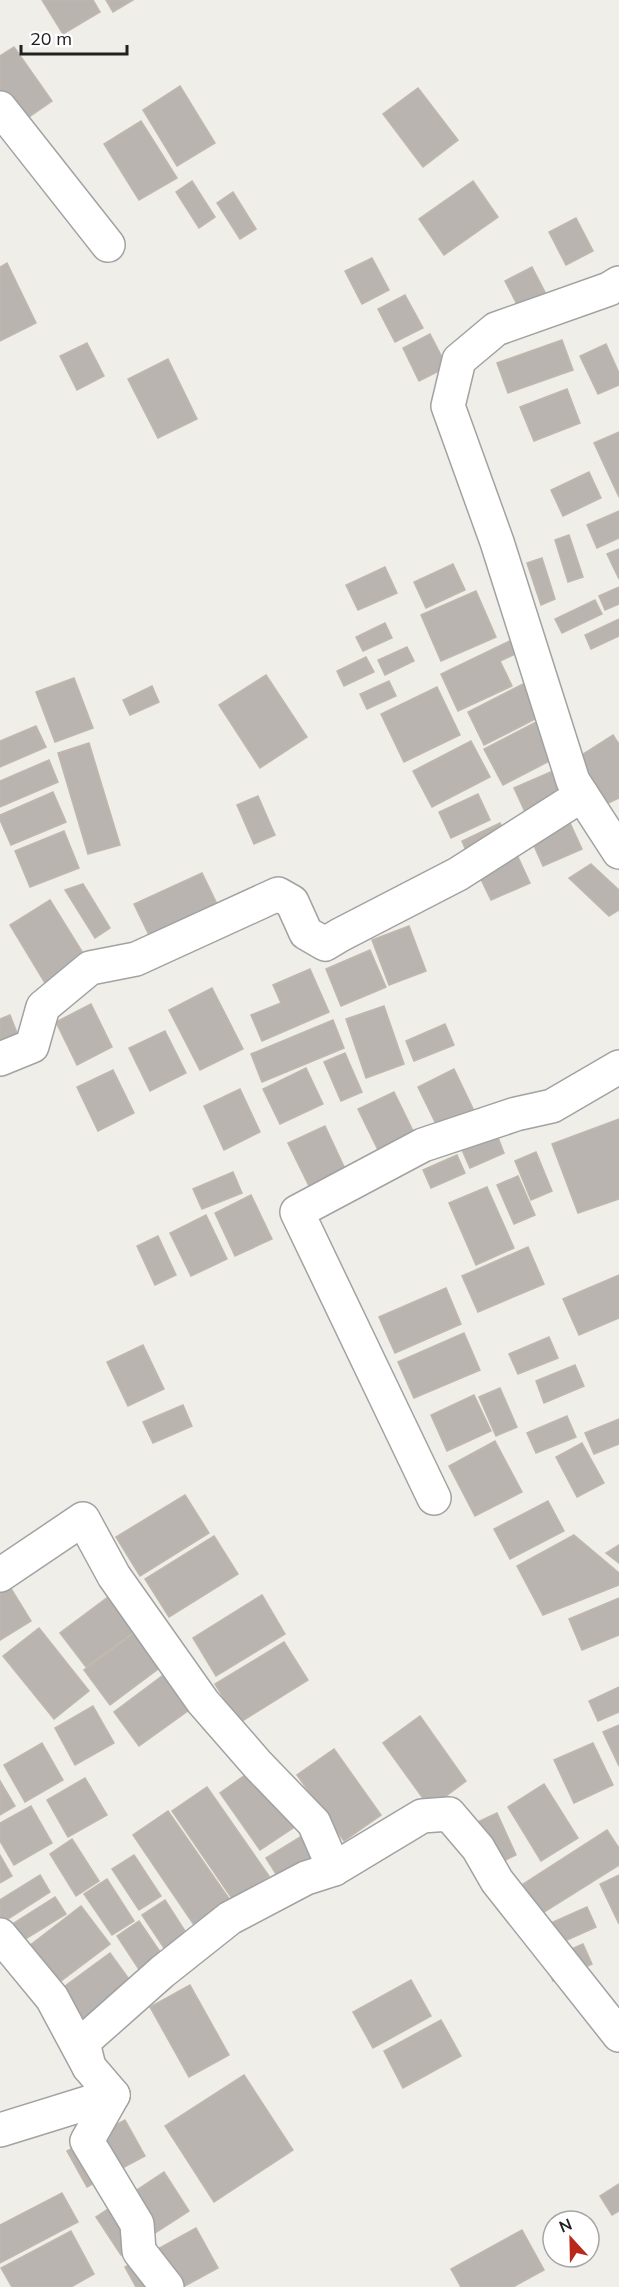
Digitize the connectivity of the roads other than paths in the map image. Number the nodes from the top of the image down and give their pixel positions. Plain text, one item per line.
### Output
1 (0, 108) edge
2 (108, 245) dead end
3 (619, 283) edge
4 (582, 795) junction
5 (619, 852) edge
6 (0, 1059) edge
7 (619, 1067) edge
8 (434, 1498) dead end
9 (0, 1575) edge
10 (334, 1869) junction
11 (0, 1935) edge
12 (619, 2035) edge
13 (89, 2067) junction
14 (113, 2096) junction
15 (0, 2130) edge
16 (166, 2287) edge

1 - 2 street
3 - 4 street
4 - 5 street
4 - 6 street
7 - 8 street
9 - 10 street
10 - 12 street
10 - 13 street
11 - 13 street
13 - 14 street
14 - 15 street
14 - 16 street

